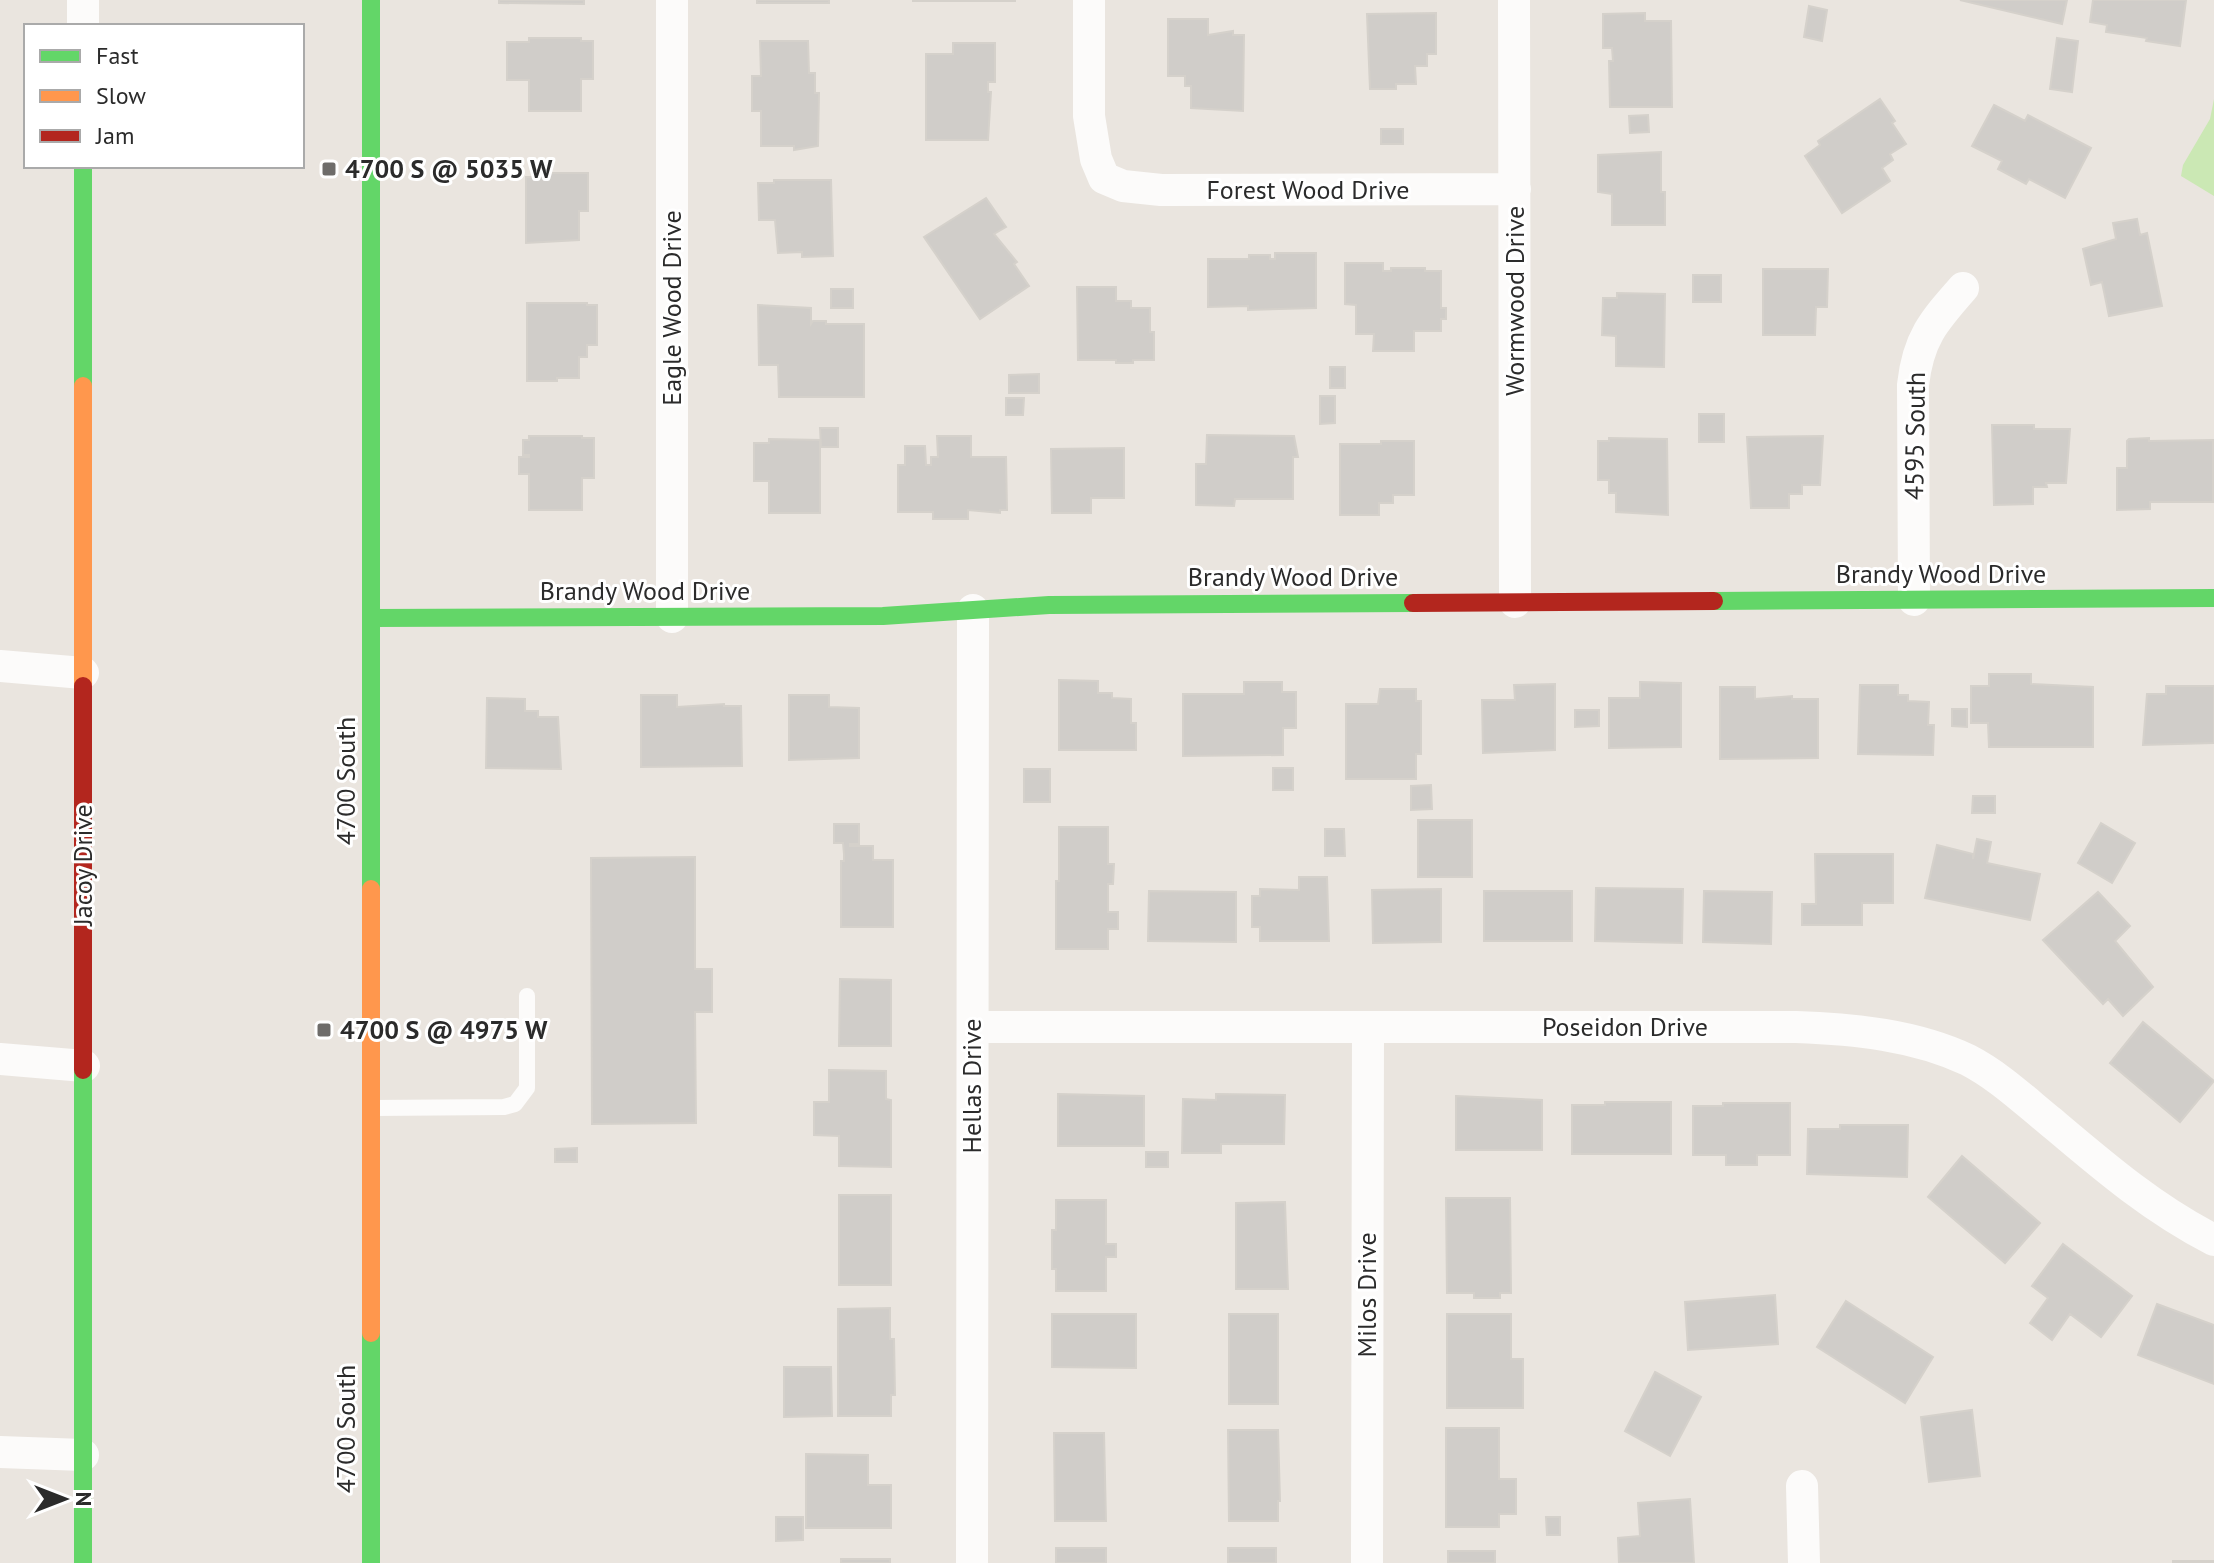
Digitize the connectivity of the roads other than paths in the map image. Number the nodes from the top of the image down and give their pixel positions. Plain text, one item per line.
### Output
1 (83, 0) edge
2 (371, 0) edge
3 (672, 0) edge
4 (1089, 0) edge
5 (1514, 0) edge
6 (83, 24) edge
7 (83, 168) edge
8 (1515, 189) junction
9 (1963, 288) dead end
10 (2214, 598) edge
11 (1914, 600) junction
12 (1515, 602) junction
13 (973, 610) junction
14 (672, 617) junction
15 (372, 618) junction
16 (0, 666) edge
17 (83, 673) junction
18 (527, 996) dead end
19 (973, 1027) junction
20 (1368, 1027) junction
21 (0, 1059) edge
22 (84, 1066) junction
23 (372, 1108) junction
24 (2214, 1240) edge
25 (0, 1452) edge
26 (83, 1455) junction
27 (1802, 1486) dead end
28 (83, 1563) edge
29 (371, 1563) edge
30 (972, 1563) edge
31 (1367, 1563) edge
32 (1804, 1563) edge

1 - 6 street
2 - 15 street, 4700 South
3 - 14 street, Eagle Wood Drive
4 - 8 street, Forest Wood Drive
5 - 8 street, Wormwood Drive
7 - 17 street, Jacoy Drive
8 - 12 street, Wormwood Drive
9 - 11 street, 4595 South
10 - 11 street, Brandy Wood Drive
11 - 12 street, Brandy Wood Drive
12 - 13 street, Brandy Wood Drive
13 - 14 street, Brandy Wood Drive
13 - 19 street, Hellas Drive
14 - 15 street, Brandy Wood Drive
15 - 23 street, 4700 South
16 - 17 street
17 - 22 street, Jacoy Drive
18 - 23 lane
19 - 20 street, Poseidon Drive
19 - 30 street, Hellas Drive
20 - 24 street, Poseidon Drive
20 - 31 street, Milos Drive
21 - 22 street
22 - 26 street, Jacoy Drive
23 - 29 street, 4700 South
25 - 26 street
26 - 28 street, Jacoy Drive
27 - 32 street

